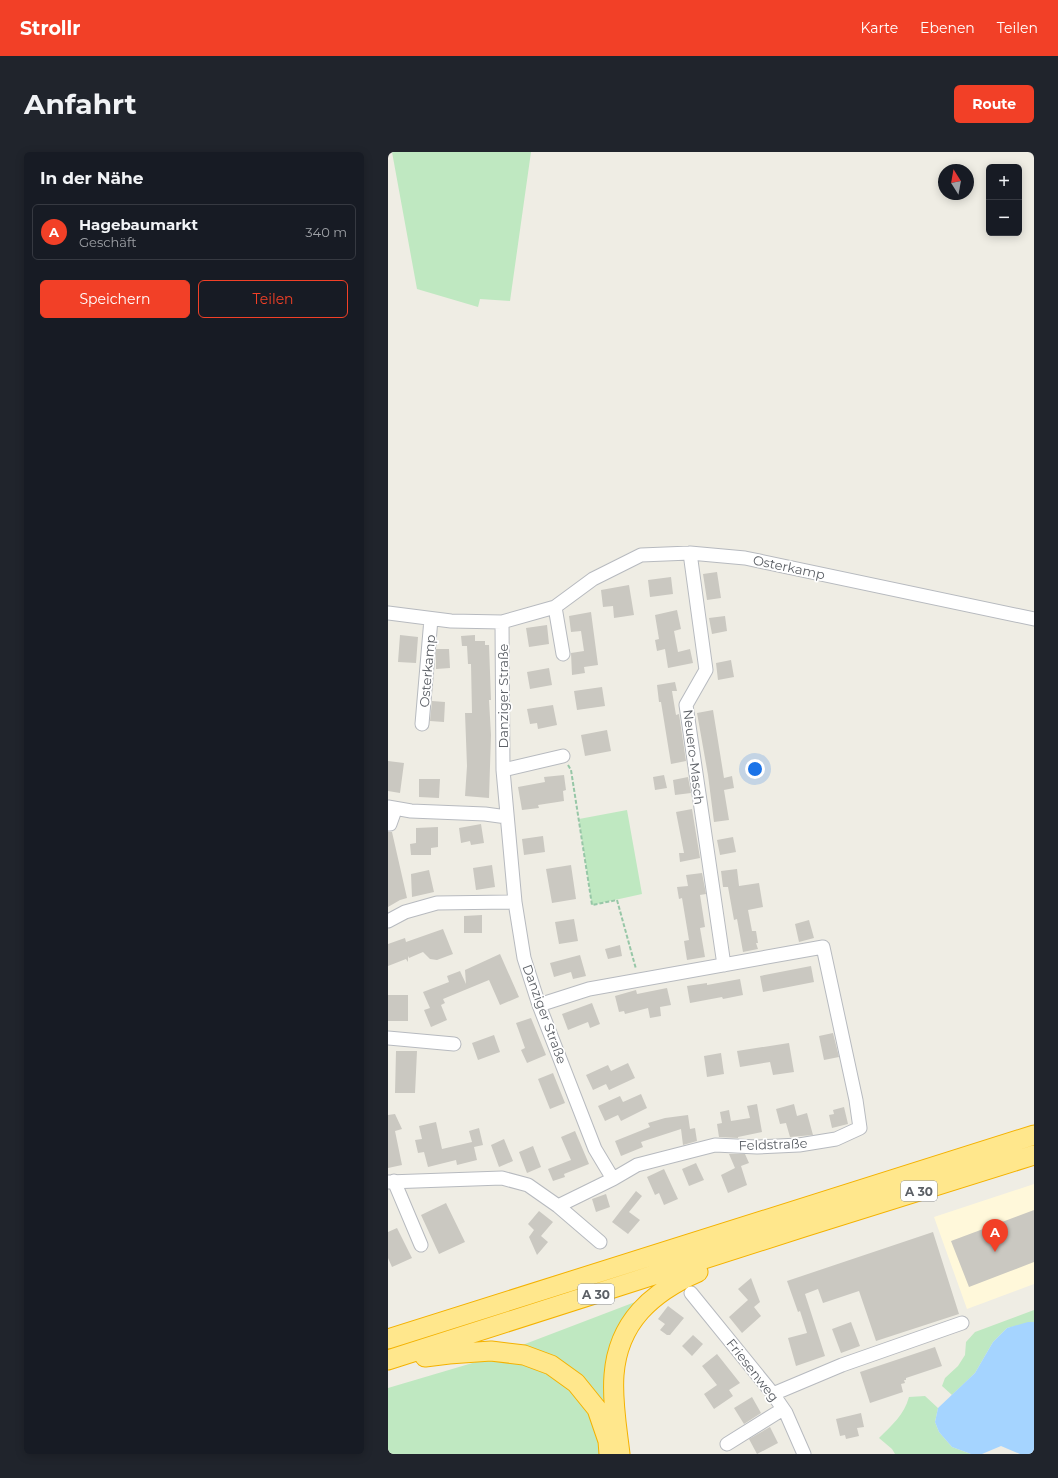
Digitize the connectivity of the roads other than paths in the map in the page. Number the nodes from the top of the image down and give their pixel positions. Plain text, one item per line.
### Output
1 (690, 553) junction
2 (554, 607) junction
3 (388, 613) edge
4 (431, 619) junction
5 (1034, 619) edge
6 (502, 622) junction
7 (563, 654) dead end
8 (422, 724) dead end
9 (563, 756) road end
10 (503, 770) junction
11 (392, 808) edge
12 (507, 817) junction
13 (388, 824) edge
14 (515, 902) junction
15 (388, 921) edge
16 (724, 965) junction
17 (538, 1004) junction
18 (388, 1038) edge
19 (454, 1044) dead end
20 (1034, 1135) edge
21 (1034, 1155) edge
22 (613, 1179) junction
23 (391, 1181) edge
24 (558, 1206) junction
25 (804, 1227) junction
26 (600, 1242) dead end
27 (421, 1245) dead end
28 (691, 1293) dead end
29 (448, 1321) junction
30 (962, 1323) dead end
31 (388, 1332) edge
32 (388, 1340) edge
33 (388, 1361) edge
34 (773, 1394) junction
35 (783, 1409) junction
36 (727, 1444) dead end
37 (610, 1454) edge
38 (620, 1454) edge
39 (804, 1454) edge

1 - 2 street, Osterkamp
1 - 5 street, Osterkamp
1 - 16 street, Neuero-Masch
2 - 6 street, Osterkamp
2 - 7 street
3 - 4 street, Osterkamp
4 - 6 street, Osterkamp
4 - 8 street, Osterkamp
6 - 10 street, Danziger Straße
9 - 10 street, Danziger Straße
10 - 12 street, Danziger Straße
11 - 12 street
11 - 13 street
12 - 14 street, Danziger Straße
14 - 15 street
14 - 17 street, Danziger Straße
16 - 17 street
16 - 22 street, Feldstraße
17 - 22 street, Danziger Straße
18 - 19 street
20 - 29 highway, A 30
21 - 25 highway, A 30
22 - 24 street, Feldstraße
23 - 24 street
23 - 27 street
24 - 26 street
25 - 33 highway, A 30
25 - 38 highway
28 - 34 street, Friesenweg
29 - 31 highway
29 - 32 highway, A 30
30 - 34 street
33 - 37 highway
34 - 35 street, Friesenweg
35 - 36 street
35 - 39 street, Friesenweg

